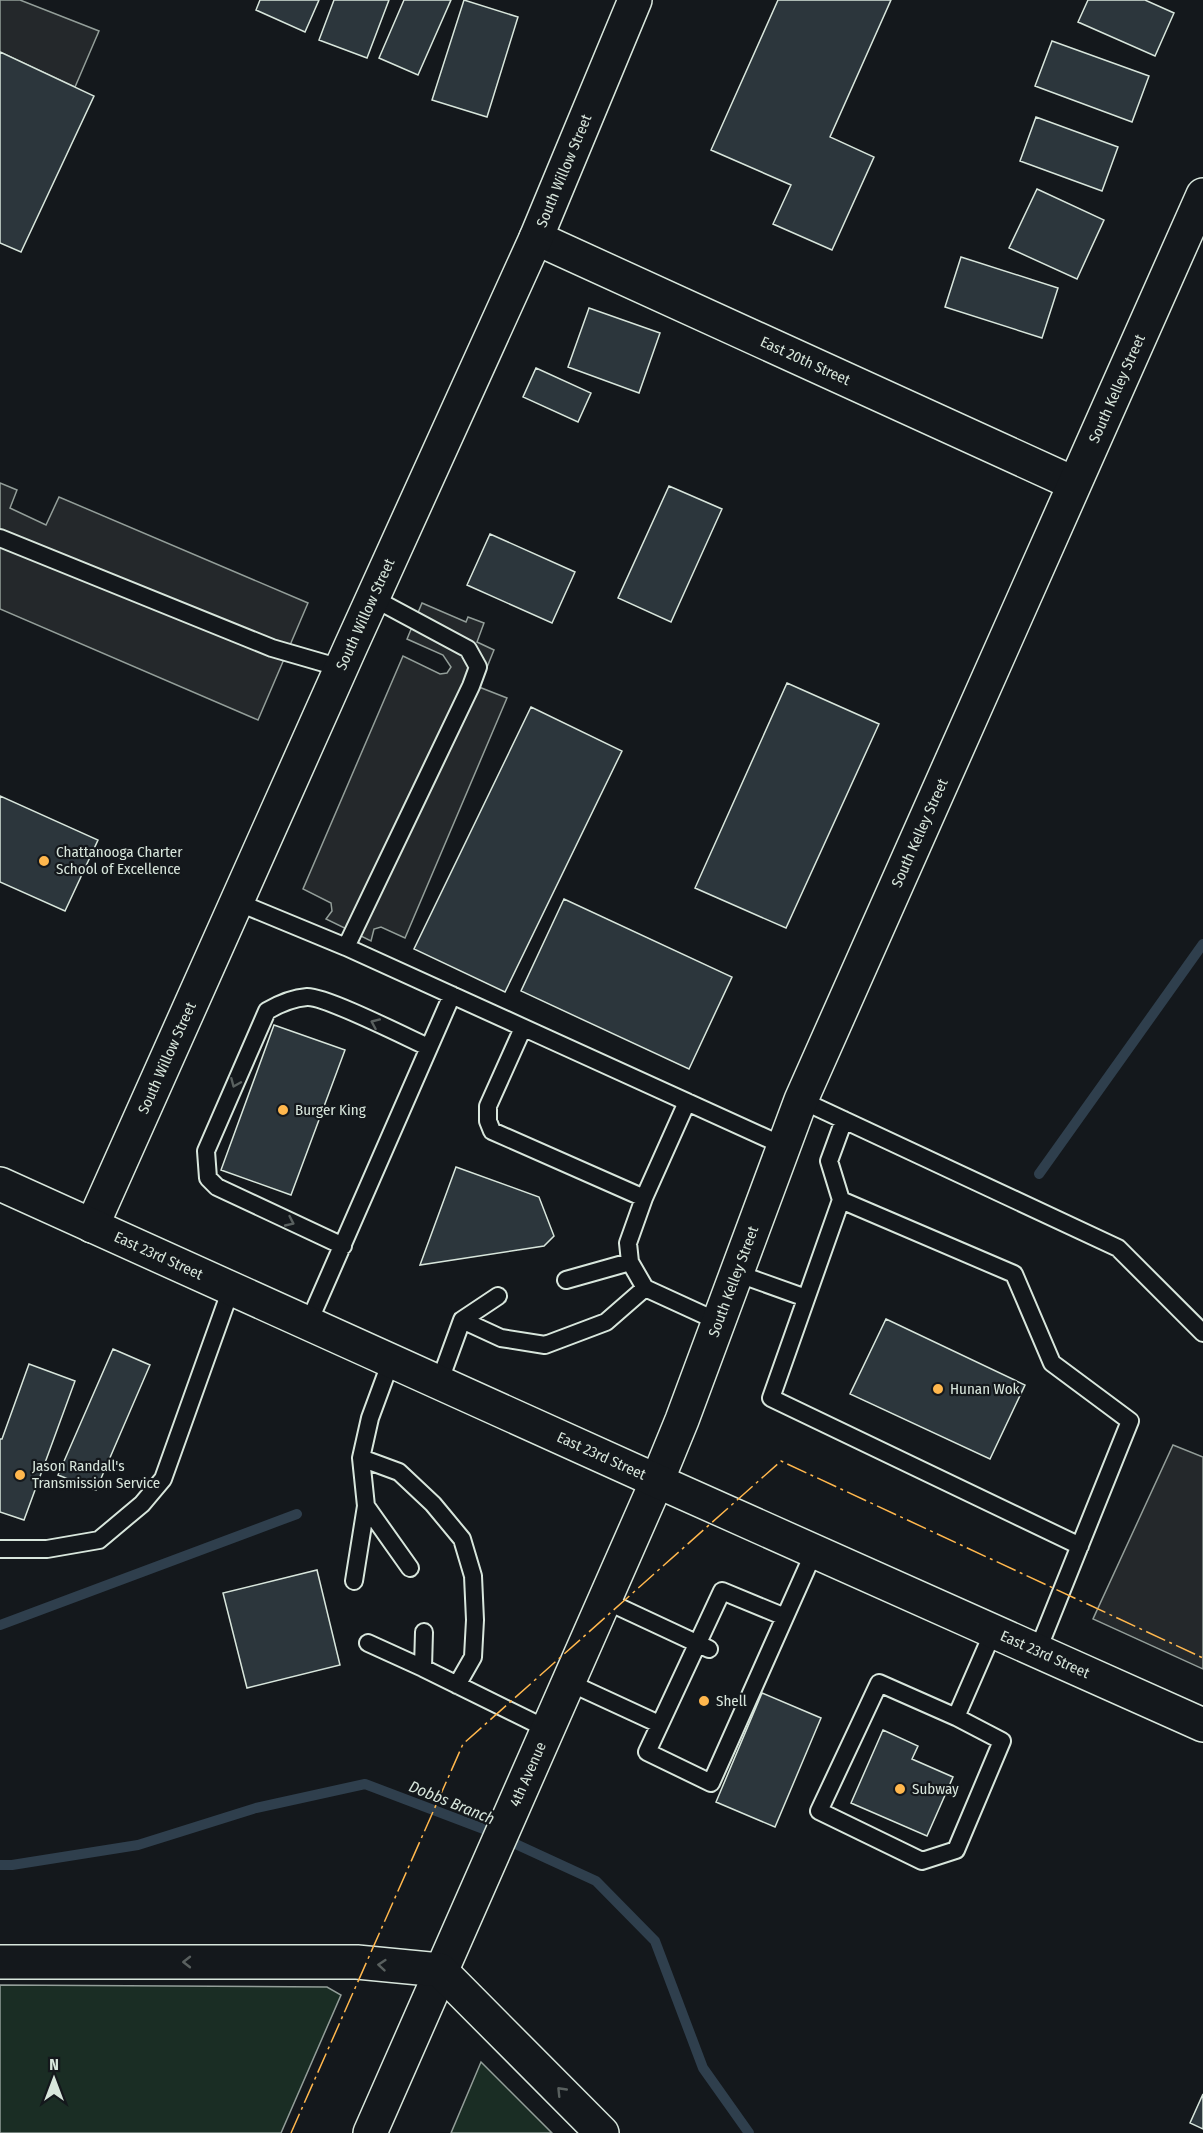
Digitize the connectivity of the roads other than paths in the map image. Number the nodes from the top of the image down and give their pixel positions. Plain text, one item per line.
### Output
1 (635, 0) edge
2 (1203, 195) edge
3 (536, 238) junction
4 (1073, 483) junction
5 (0, 538) edge
6 (373, 598) junction
7 (341, 668) junction
8 (237, 902) junction
9 (345, 947) junction
10 (452, 995) junction
11 (523, 1028) junction
12 (428, 1047) junction
13 (801, 1100) junction
14 (687, 1102) junction
15 (844, 1120) junction
16 (784, 1146) junction
17 (0, 1184) edge
18 (644, 1198) junction
19 (842, 1200) junction
20 (92, 1226) junction
21 (342, 1246) junction
22 (630, 1262) junction
23 (736, 1273) junction
24 (566, 1280) dead end
25 (645, 1288) junction
26 (231, 1289) junction
27 (498, 1296) dead end
28 (806, 1298) junction
29 (462, 1320) junction
30 (717, 1321) junction
31 (308, 1324) junction
32 (1203, 1333) edge
33 (391, 1361) junction
34 (439, 1383) junction
35 (361, 1458) junction
36 (657, 1481) junction
37 (366, 1506) junction
38 (1080, 1546) junction
39 (0, 1549) edge
40 (814, 1552) junction
41 (410, 1568) dead end
42 (354, 1581) dead end
43 (604, 1600) junction
44 (785, 1617) junction
45 (424, 1632) dead end
46 (993, 1632) junction
47 (368, 1643) dead end
48 (703, 1647) junction
49 (1037, 1652) junction
50 (423, 1668) junction
51 (568, 1682) junction
52 (457, 1685) junction
53 (956, 1717) junction
54 (659, 1724) junction
55 (1203, 1725) edge
56 (547, 1729) junction
57 (0, 1962) edge
58 (440, 1970) junction
59 (370, 2133) edge
60 (602, 2133) edge

1 - 3 main road, South Willow Street
2 - 4 main road, South Kelley Street
3 - 4 main road, East 20th Street
3 - 6 main road, South Willow Street
4 - 13 main road, South Kelley Street
5 - 7 lane
6 - 7 main road, South Willow Street
6 - 9 lane
7 - 8 main road, South Willow Street
8 - 9 lane
8 - 20 main road, South Willow Street
9 - 10 lane
10 - 11 lane
10 - 12 lane
11 - 14 lane
11 - 18 lane
12 - 21 lane
12 -> 21 lane
13 - 15 lane
13 - 16 main road, South Kelley Street
14 - 16 lane
14 - 18 lane
15 - 19 lane
15 - 32 lane
16 - 23 main road, South Kelley Street
17 - 20 main road, East 23rd Street
18 - 22 lane
19 - 28 lane
19 - 38 lane
20 - 26 main road, East 23rd Street
21 - 31 lane
22 - 24 lane
22 - 25 lane
23 - 28 lane
23 - 30 main road, South Kelley Street
25 - 29 lane
25 - 30 lane
26 - 31 main road, East 23rd Street
26 - 39 lane
27 - 29 lane
28 - 38 lane
29 - 34 lane
30 - 36 main road, South Kelley Street
31 - 33 main road, East 23rd Street
33 - 34 main road, East 23rd Street
33 - 35 lane
34 - 36 main road, East 23rd Street
35 - 37 lane
35 - 52 lane
36 - 40 main road, East 23rd Street
36 - 43 main road, 4th Avenue
37 - 41 lane
37 - 42 lane
38 - 49 lane
40 - 44 lane
40 - 46 main road, East 23rd Street
43 - 48 lane
43 - 51 main road, 4th Avenue
44 - 48 lane
44 - 54 lane
45 - 50 lane
46 - 49 main road, East 23rd Street
46 - 53 lane
47 - 50 lane
48 - 54 lane
49 - 55 main road, East 23rd Street
50 - 52 lane
51 - 54 lane
51 - 56 main road, 4th Avenue
52 - 56 lane
53 - 53 lane
56 - 58 main road, 4th Avenue
58 -> 57 main road
58 - 59 main road, 4th Avenue
60 -> 58 main road

